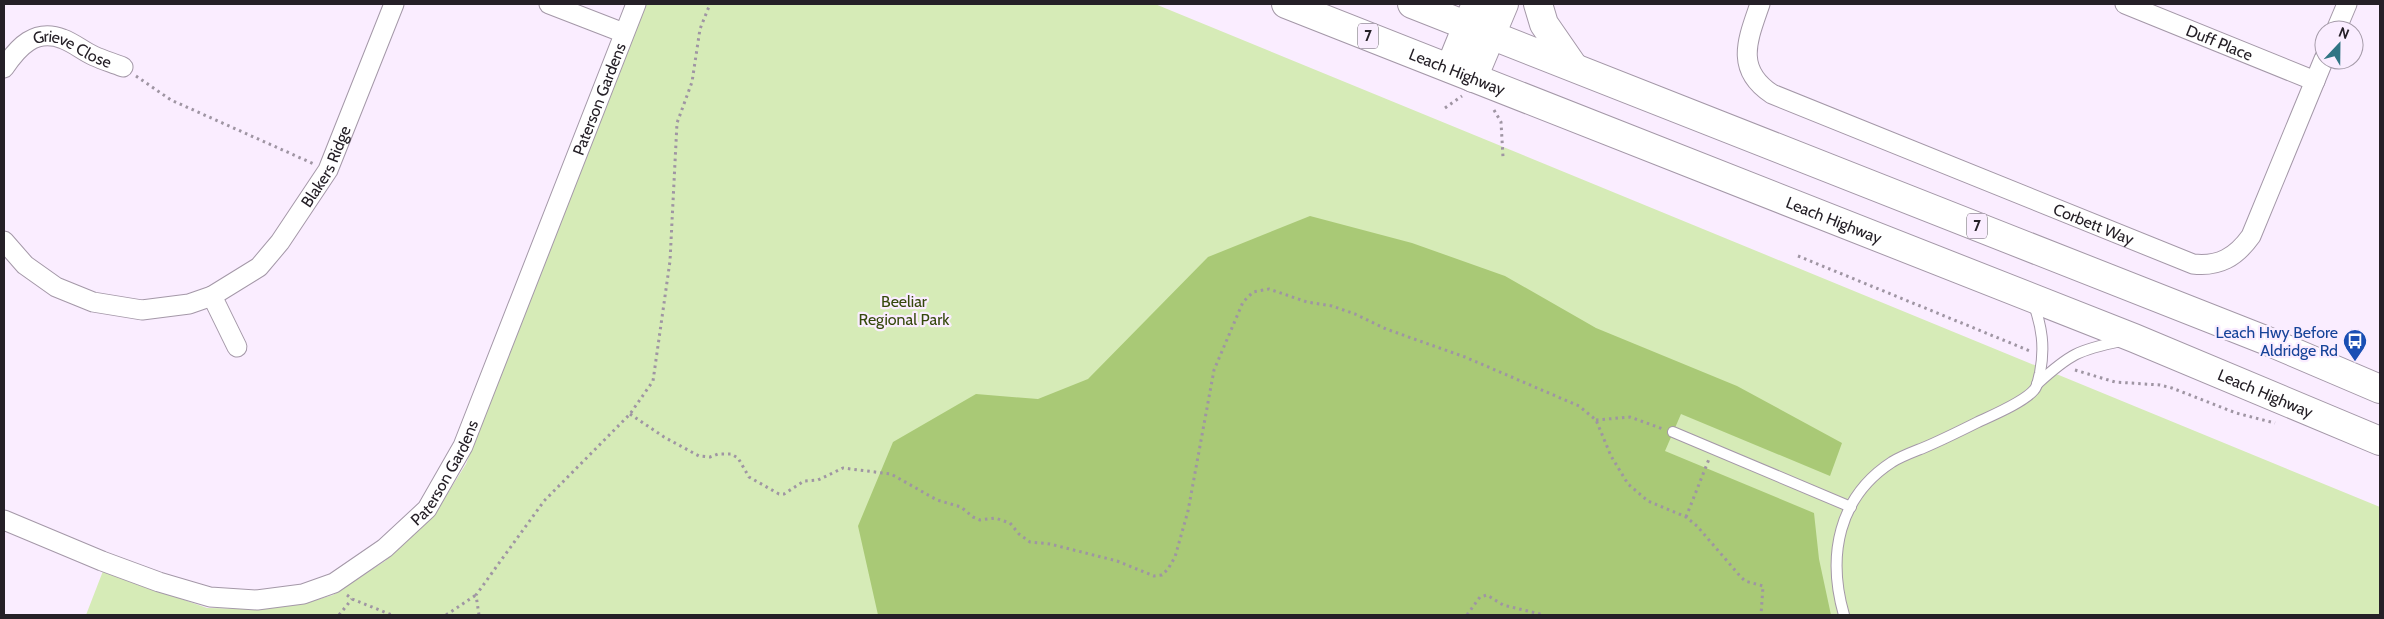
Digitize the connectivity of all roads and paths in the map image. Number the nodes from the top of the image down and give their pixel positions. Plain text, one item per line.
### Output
1 (394, 4) edge
2 (549, 4) edge
3 (636, 4) edge
4 (710, 4) edge
5 (1286, 4) edge
6 (1412, 4) edge
7 (1504, 4) edge
8 (1538, 4) edge
9 (1760, 4) edge
10 (2126, 4) edge
11 (2346, 4) edge
12 (2340, 20) edge
13 (1478, 21) edge
14 (624, 33) junction
15 (1573, 66) junction
16 (123, 67) joint
17 (4, 68) edge
18 (2319, 70) edge
19 (1462, 73) junction
20 (2315, 80) junction
21 (1492, 106) dead end
22 (1503, 157) dead end
23 (328, 170) junction
24 (4, 241) edge
25 (1798, 256) dead end
26 (212, 296) junction
27 (2031, 297) junction
28 (2134, 338) junction
29 (237, 347) dead end
30 (2043, 357) junction
31 (2060, 364) junction
32 (2037, 384) junction
33 (2380, 389) edge
34 (630, 414) junction
35 (1596, 420) junction
36 (2279, 423) dead end
37 (1673, 432) joint
38 (2380, 441) edge
39 (1713, 449) junction
40 (1851, 508) junction
41 (1686, 517) junction
42 (4, 520) edge
43 (334, 583) junction
44 (476, 595) junction
45 (352, 599) junction
46 (339, 615) edge
47 (392, 615) edge
48 (446, 615) edge
49 (479, 615) edge
50 (1466, 615) edge
51 (1544, 615) edge
52 (1761, 615) edge
53 (1844, 615) edge

1 - 23 street, Blakers Ridge
2 - 14 street
3 - 14 street, Paterson Gardens
4 - 34 path
5 - 19 highway, Leach Highway / 7
6 - 13 highway, 7
7 - 13 highway
8 - 15 highway
9 - 20 street, Corbett Way
10 - 20 street, Duff Place
11 - 12 street
13 - 15 highway, 7
13 - 19 highway
14 - 43 street, Paterson Gardens
15 - 33 highway, 7
16 - 17 street, Grieve Close
16 - 23 path
18 - 20 street, Corbett Way
19 - 27 highway, Leach Highway / 7
21 - 22 path
23 - 26 street, Blakers Ridge
24 - 26 street, Blakers Ridge
25 - 30 path
26 - 29 street
27 - 28 highway, Leach Highway / 7
27 - 30 lane
28 - 31 lane
28 - 38 highway, Leach Highway / 7
30 - 32 lane
31 - 32 lane
31 - 36 path
32 - 40 lane
34 - 35 path
34 - 44 path
35 - 37 path
35 - 41 path
37 - 39 lane
39 - 40 lane
39 - 41 path
40 - 53 lane
41 - 52 path
42 - 43 street, Paterson Gardens
43 - 45 path
44 - 48 path
44 - 49 path
45 - 46 path
45 - 47 path
50 - 51 path

